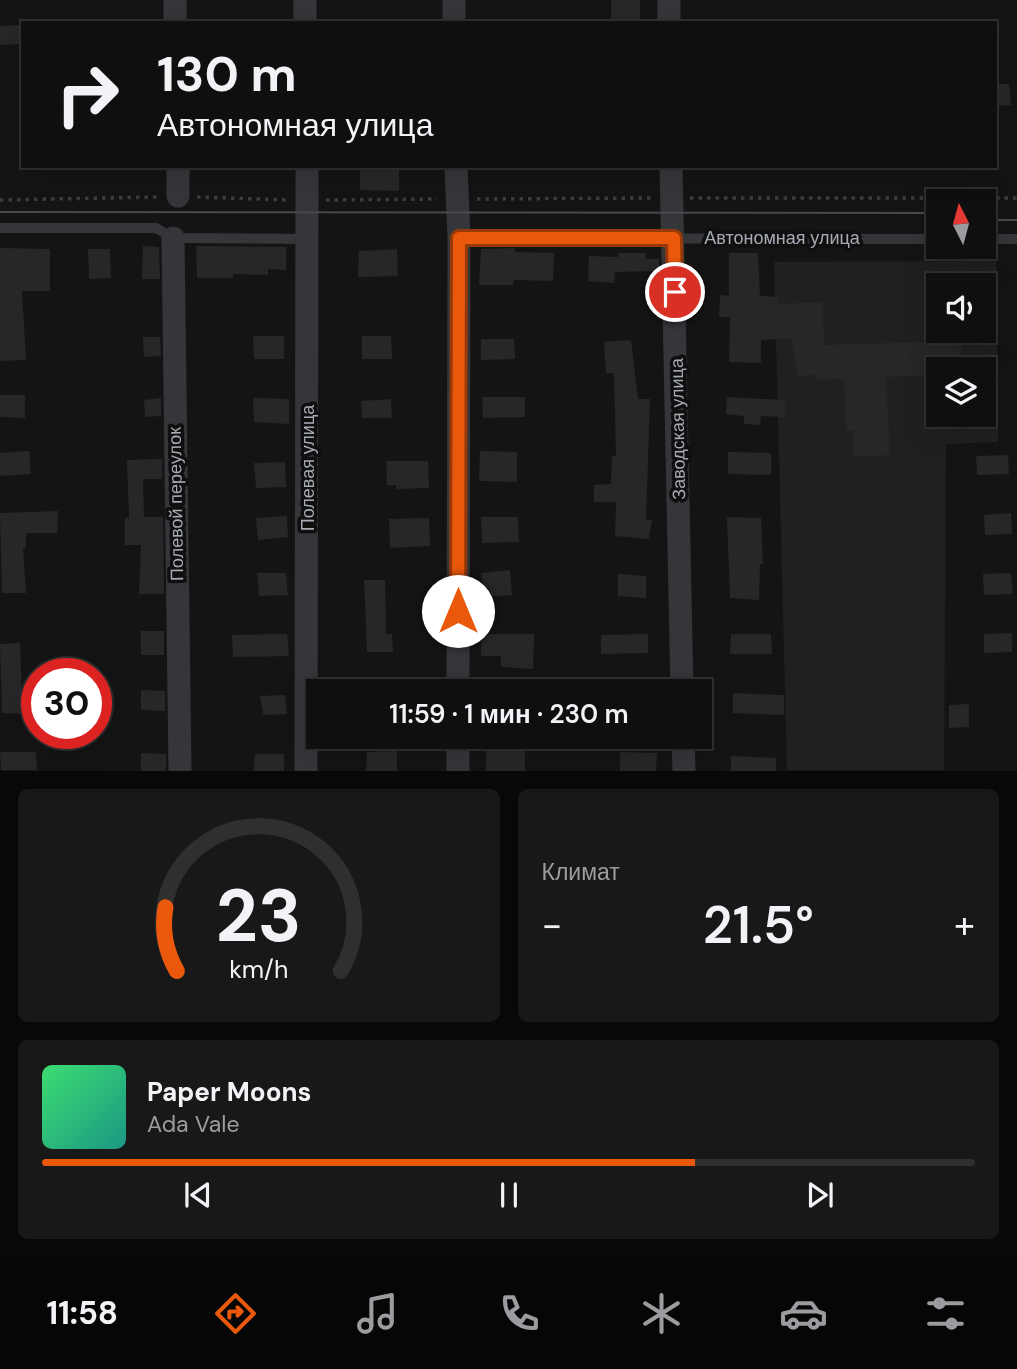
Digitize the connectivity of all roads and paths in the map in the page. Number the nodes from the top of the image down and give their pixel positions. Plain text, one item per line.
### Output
1 (174, 0) edge
2 (304, 0) edge
3 (454, 0) edge
4 (669, 0) edge
5 (175, 21) edge
6 (305, 21) edge
7 (454, 21) edge
8 (669, 21) edge
9 (178, 168) edge
10 (307, 168) edge
11 (456, 168) edge
12 (671, 168) edge
13 (178, 196) junction
14 (671, 198) junction
15 (1017, 198) edge
16 (456, 199) junction
17 (0, 200) edge
18 (308, 200) junction
19 (0, 229) edge
20 (173, 238) junction
21 (459, 238) junction
22 (674, 238) junction
23 (309, 239) junction
24 (926, 239) edge
25 (996, 239) edge
26 (1017, 239) edge
27 (458, 679) edge
28 (682, 679) edge
29 (458, 749) edge
30 (683, 749) edge
31 (180, 771) edge
32 (306, 771) edge
33 (458, 771) edge
34 (684, 771) edge

1 - 5 street
2 - 6 street
3 - 7 street
4 - 8 street
9 - 13 street
10 - 18 street, Полевая улица
11 - 16 street
12 - 14 street, Заводская улица
13 - 17 path
13 - 18 path
14 - 15 path
14 - 16 path
14 - 22 street, Заводская улица
16 - 18 path
16 - 21 street
18 - 23 street, Полевая улица
19 - 20 lane
20 - 23 lane
20 - 31 street, Полевой переулок
21 - 22 lane, Автономная улица
21 - 27 street
22 - 24 lane, Автономная улица
22 - 28 street, Заводская улица
23 - 32 street, Полевая улица
25 - 26 lane
29 - 33 street
30 - 34 street

